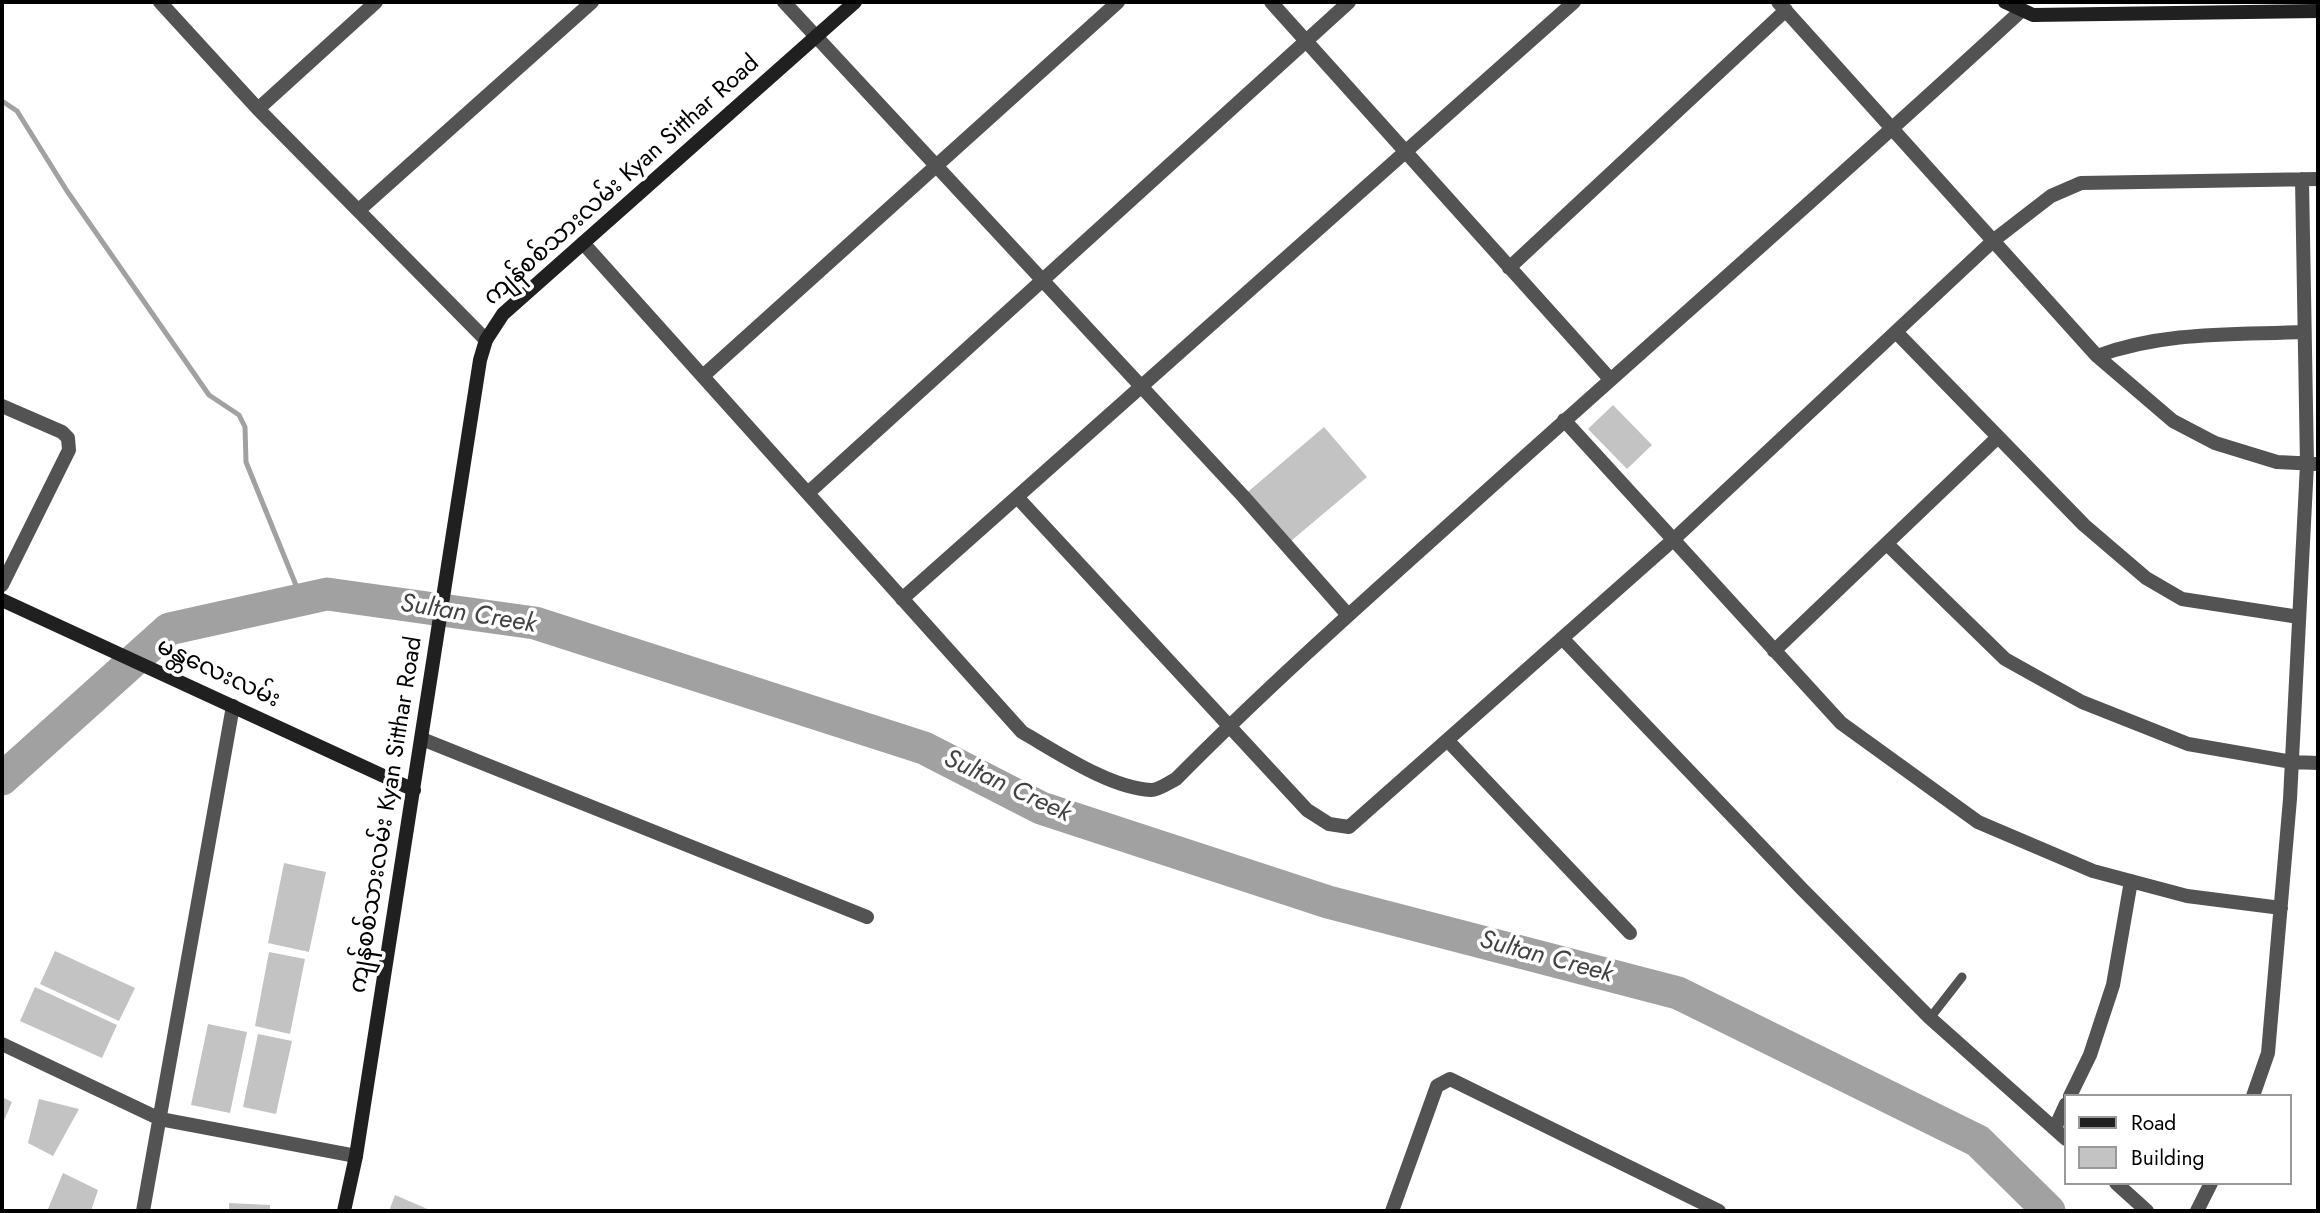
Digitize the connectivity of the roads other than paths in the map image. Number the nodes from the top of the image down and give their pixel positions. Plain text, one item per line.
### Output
1 (160, 2) edge
2 (593, 2) edge
3 (784, 2) edge
4 (855, 2) edge
5 (1118, 2) edge
6 (1271, 2) edge
7 (1349, 2) edge
8 (1574, 2) edge
9 (2005, 2) edge
10 (372, 3) edge
11 (1782, 6) edge
12 (2022, 10) junction
13 (2318, 11) edge
14 (816, 37) junction
15 (1306, 40) junction
16 (258, 109) junction
17 (1893, 129) junction
18 (1405, 152) junction
19 (936, 166) junction
20 (2302, 179) junction
21 (2318, 179) edge
22 (359, 210) junction
23 (1994, 240) junction
24 (583, 243) junction
25 (1509, 268) junction
26 (1041, 281) junction
27 (1896, 332) junction
28 (2304, 332) junction
29 (486, 340) junction
30 (2097, 356) junction
31 (703, 376) junction
32 (1610, 379) junction
33 (1139, 388) junction
34 (2, 406) edge
35 (1564, 420) junction
36 (1997, 438) junction
37 (2312, 464) edge
38 (808, 493) junction
39 (1017, 497) junction
40 (1673, 540) junction
41 (1888, 545) junction
42 (2, 585) edge
43 (902, 599) junction
44 (2, 600) edge
45 (1348, 615) junction
46 (2299, 617) junction
47 (1562, 638) junction
48 (1774, 651) junction
49 (233, 706) junction
50 (1229, 726) junction
51 (422, 739) junction
52 (1449, 741) junction
53 (2292, 762) junction
54 (2318, 764) edge
55 (414, 790) junction
56 (2131, 881) junction
57 (2281, 908) junction
58 (867, 917) dead end
59 (1630, 933) dead end
60 (1962, 977) dead end
61 (1930, 1017) junction
62 (2, 1044) edge
63 (2071, 1094) edge
64 (2254, 1094) edge
65 (2064, 1108) edge
66 (160, 1119) junction
67 (2055, 1128) junction
68 (2064, 1137) edge
69 (356, 1156) junction
70 (2118, 1185) edge
71 (2210, 1185) edge
72 (143, 1211) edge
73 (344, 1211) edge
74 (1392, 1211) edge
75 (1719, 1211) edge
76 (2147, 1211) edge
77 (2197, 1211) edge

1 - 16 street
2 - 22 street
3 - 14 street
4 - 14 main road, ကျန်စစ်သားလမ်း Kyan Sitthar Road
5 - 19 street
6 - 15 street
7 - 15 street
8 - 18 street
9 - 12 main road
10 - 16 street
11 - 17 street
11 - 25 street
12 - 13 main road
12 - 17 street
14 - 19 street
14 - 24 main road, ကျန်စစ်သားလမ်း Kyan Sitthar Road
15 - 18 street
15 - 26 street
16 - 22 street
17 - 23 street
17 - 32 street
18 - 25 street
18 - 33 street
19 - 26 street
19 - 31 street
20 - 21 street
20 - 23 street
20 - 28 street
22 - 29 street
23 - 27 street
23 - 30 street
24 - 29 main road, ကျန်စစ်သားလမ်း Kyan Sitthar Road
24 - 31 street
25 - 32 street
26 - 33 street
26 - 38 street
27 - 36 street
27 - 40 street
28 - 30 street
28 - 37 street
29 - 51 main road, ကျန်စစ်သားလမ်း Kyan Sitthar Road
30 - 37 street
31 - 38 street
32 - 35 street
33 - 39 street
33 - 45 street
34 - 42 street
35 - 40 street
35 - 45 street
36 - 41 street
36 - 46 street
37 - 46 street
38 - 43 street
39 - 43 street
39 - 50 street
40 - 47 street
40 - 48 street
41 - 48 street
41 - 53 street
43 - 50 street
44 - 49 main road, မန္တလေးလမ်း
45 - 50 street
46 - 53 street
47 - 52 street
47 - 61 street
48 - 56 street
49 - 55 main road, မန္တလေးလမ်း
49 - 66 street
50 - 52 street
51 - 55 main road, ကျန်စစ်သားလမ်း Kyan Sitthar Road
51 - 58 street
52 - 59 street
53 - 54 street
53 - 57 street
55 - 69 main road, ကျန်စစ်သားလမ်း Kyan Sitthar Road
56 - 57 street
56 - 63 street
57 - 64 street
60 - 61 lane
61 - 67 street
62 - 66 street
65 - 67 street
66 - 69 street
66 - 72 street
67 - 68 street
69 - 73 main road, ကျန်စစ်သားလမ်း Kyan Sitthar Road
70 - 76 street
71 - 77 street
74 - 75 street

